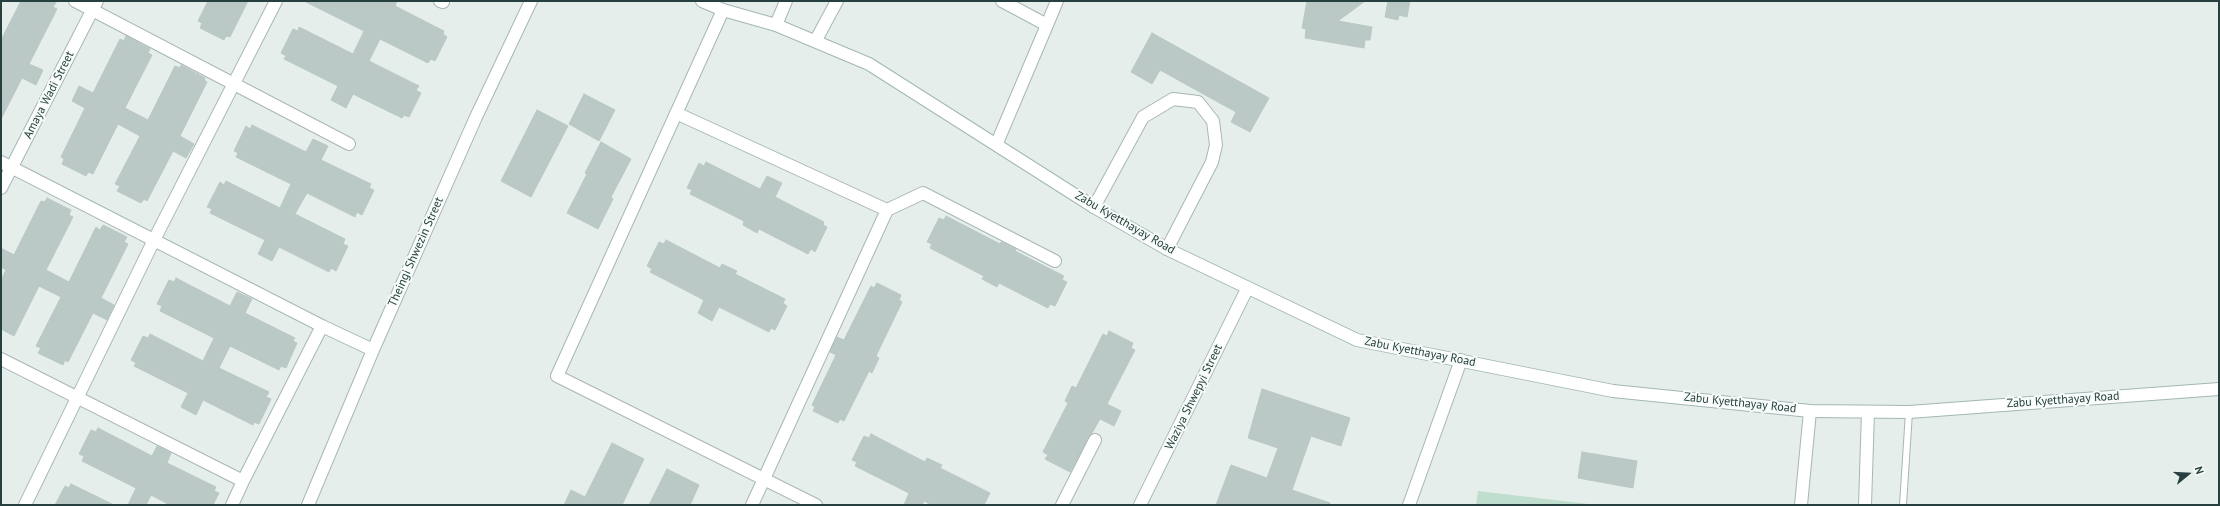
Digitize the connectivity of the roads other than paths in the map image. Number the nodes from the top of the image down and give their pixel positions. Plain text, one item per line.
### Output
1 (75, 1) edge
2 (276, 1) edge
3 (531, 1) edge
4 (702, 1) edge
5 (786, 1) edge
6 (836, 1) edge
7 (1002, 1) edge
8 (1057, 1) edge
9 (95, 6) edge
10 (723, 10) junction
11 (776, 25) junction
12 (1047, 25) junction
13 (816, 40) junction
14 (233, 84) junction
15 (676, 113) junction
16 (996, 143) junction
17 (348, 144) dead end
18 (6, 164) edge
19 (1, 188) edge
20 (1094, 206) junction
21 (887, 210) junction
22 (154, 240) junction
23 (1167, 249) junction
24 (1055, 261) dead end
25 (1247, 289) junction
26 (322, 326) junction
27 (372, 350) junction
28 (1, 359) edge
29 (1461, 360) junction
30 (2219, 388) edge
31 (76, 399) junction
32 (1810, 410) junction
33 (1868, 412) junction
34 (1909, 412) junction
35 (1095, 440) dead end
36 (765, 480) junction
37 (243, 481) junction
38 (25, 505) edge
39 (232, 505) edge
40 (308, 505) edge
41 (752, 505) edge
42 (816, 505) edge
43 (1062, 505) edge
44 (1140, 505) edge
45 (1409, 505) edge
46 (1801, 505) edge
47 (1865, 505) edge
48 (1904, 505) edge

1 - 9 street
2 - 14 street
3 - 27 street, Theingi Shwezin Street
4 - 10 street, Zabu Kyetthayay Road
5 - 11 street
6 - 13 street
7 - 12 street
8 - 12 street
9 - 14 street
9 - 18 street, Amaya Wadi Street
10 - 11 street, Zabu Kyetthayay Road
10 - 15 street
11 - 13 street, Zabu Kyetthayay Road
12 - 16 street
13 - 16 street, Zabu Kyetthayay Road
14 - 17 street
14 - 22 street
15 - 21 street
15 - 36 street
16 - 20 street, Zabu Kyetthayay Road
18 - 19 street, Amaya Wadi Street
18 - 22 street
20 - 23 street, Zabu Kyetthayay Road
20 - 23 street
21 - 24 street
21 - 36 street
22 - 26 street
22 - 31 street
23 - 25 street, Zabu Kyetthayay Road
25 - 29 street, Zabu Kyetthayay Road
25 - 44 street, Waziya Shwepyi Street
26 - 27 street
26 - 37 street
27 - 40 street, Theingi Shwezin Street
28 - 31 street
29 - 32 street, Zabu Kyetthayay Road
29 - 45 street
30 - 34 street, Zabu Kyetthayay Road
31 - 37 street
31 - 38 street
32 - 33 street, Zabu Kyetthayay Road
32 - 46 street
33 - 34 street, Zabu Kyetthayay Road
33 - 47 street
34 - 48 lane
35 - 43 street
36 - 41 street
36 - 42 street
37 - 39 street

